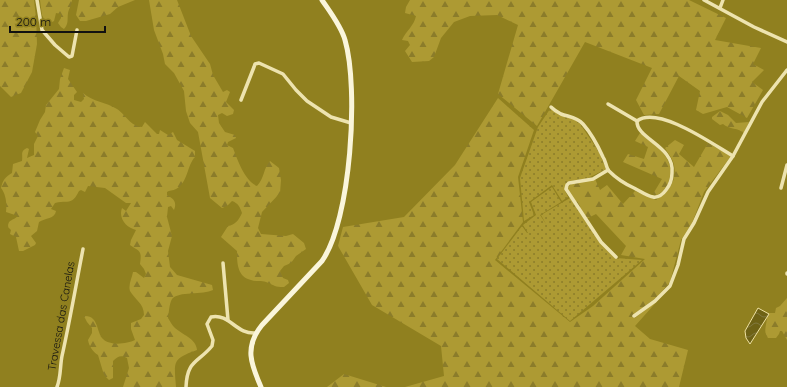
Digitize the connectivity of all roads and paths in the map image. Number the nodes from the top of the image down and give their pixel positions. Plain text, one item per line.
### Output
1 (37, 0) edge
2 (322, 0) edge
3 (704, 0) edge
4 (723, 0) edge
5 (720, 8) junction
6 (76, 30) dead end
7 (787, 42) edge
8 (787, 70) edge
9 (241, 100) dead end
10 (608, 104) dead end
11 (551, 107) dead end
12 (637, 121) junction
13 (350, 123) junction
14 (733, 156) junction
15 (787, 165) edge
16 (608, 170) junction
17 (781, 188) dead end
18 (83, 249) dead end
19 (616, 257) dead end
20 (223, 263) dead end
21 (634, 316) dead end
22 (228, 320) junction
23 (256, 333) junction
24 (57, 387) edge
25 (186, 387) edge
26 (261, 387) edge

1 - 6 street
2 - 13 main road
3 - 5 street
4 - 5 street
5 - 7 street
8 - 14 street
9 - 13 street
10 - 12 street
11 - 16 street
12 - 14 street
12 - 16 street
13 - 23 main road
14 - 21 street
15 - 17 street
16 - 19 street
18 - 24 street, Travessa das Canelas
20 - 22 street
22 - 23 street
22 - 25 street
23 - 26 main road

